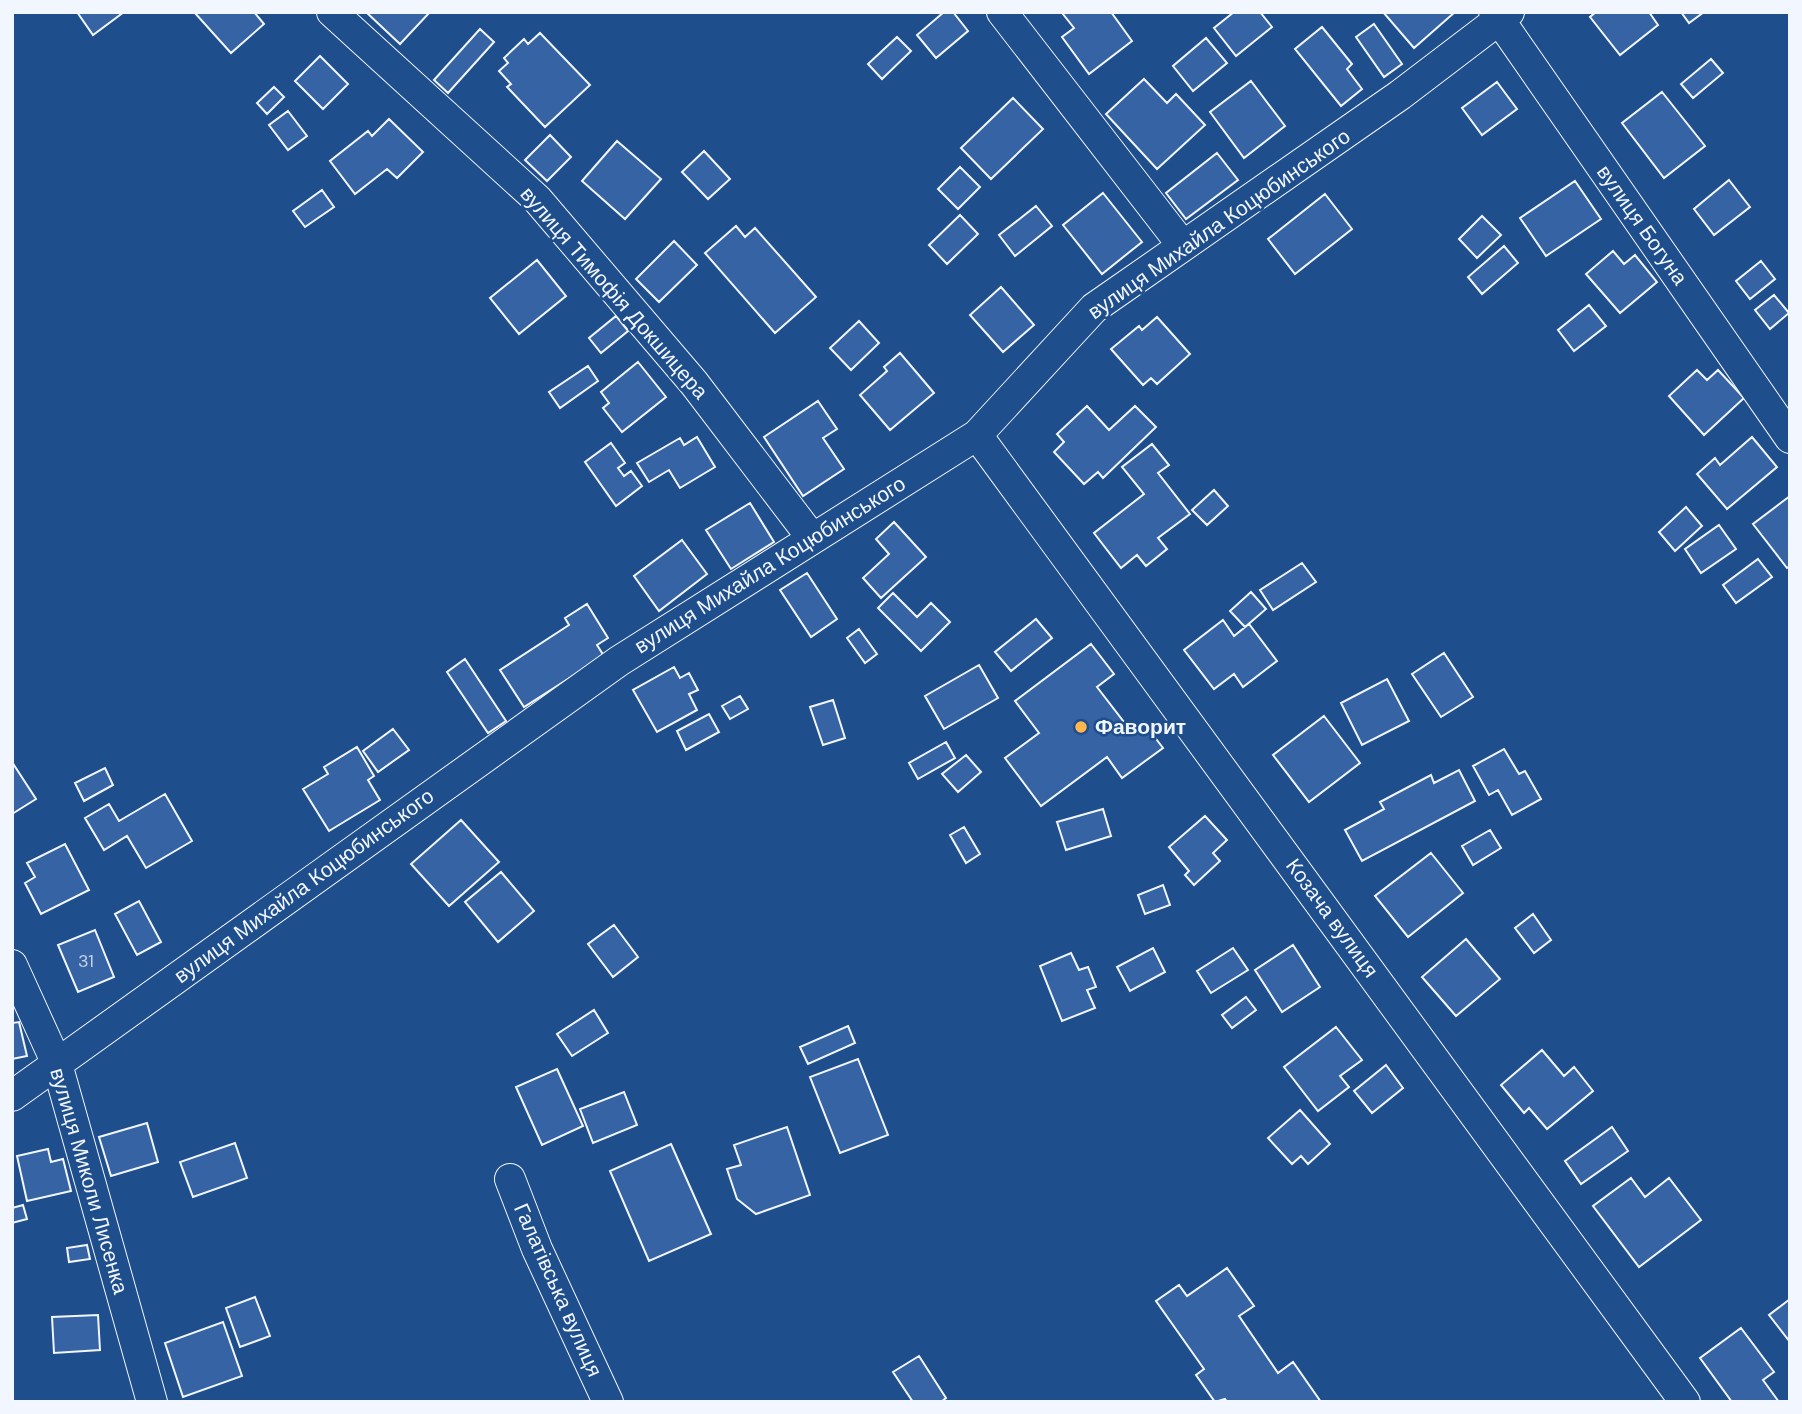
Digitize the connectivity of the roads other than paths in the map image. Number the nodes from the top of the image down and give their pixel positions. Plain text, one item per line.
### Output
1 (331, 12) edge
2 (1002, 12) edge
3 (1501, 15) edge
4 (1183, 246) junction
5 (977, 435) junction
6 (1790, 438) edge
7 (812, 538) junction
8 (12, 965) edge
9 (57, 1063) junction
10 (12, 1096) edge
11 (510, 1179) dead end
12 (152, 1402) edge
13 (608, 1402) edge
14 (1685, 1402) edge

1 - 7 street, вулиця Тимофія Докшицера
2 - 4 street
3 - 4 street, вулиця Михайла Коцюбинського
3 - 6 street, вулиця Богуна
4 - 5 street, вулиця Михайла Коцюбинського
5 - 7 street, вулиця Михайла Коцюбинського
5 - 14 street, Козача вулиця
7 - 9 street, вулиця Михайла Коцюбинського
8 - 9 street, вулиця Миколи Лисенка
9 - 10 street, вулиця Михайла Коцюбинського
9 - 12 street, вулиця Миколи Лисенка
11 - 13 street, Галатівська вулиця

